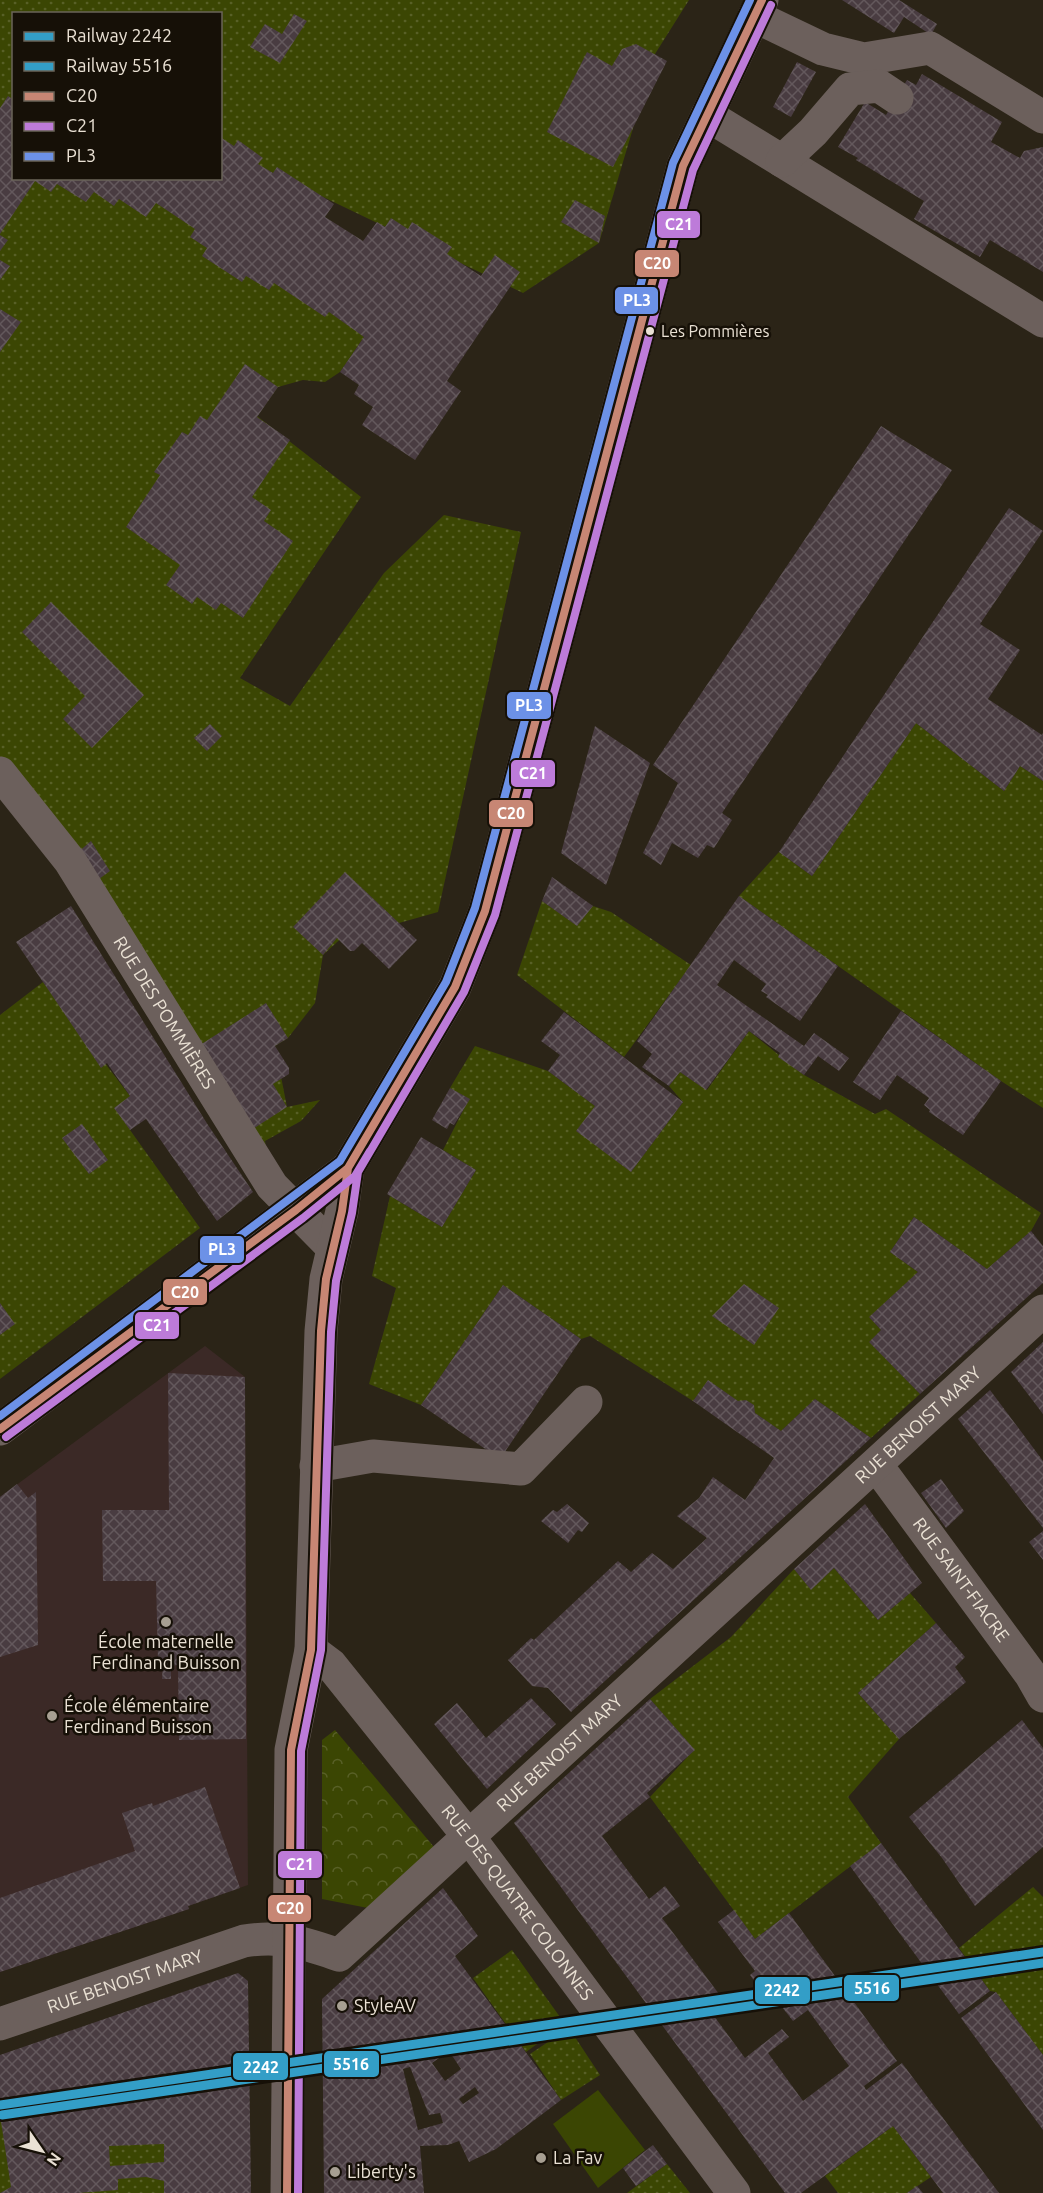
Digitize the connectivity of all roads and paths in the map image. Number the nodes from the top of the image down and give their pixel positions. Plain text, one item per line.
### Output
1 (758, 8) edge
2 (897, 98) dead end
3 (707, 115) junction
4 (1043, 117) edge
5 (782, 161) junction
6 (1043, 321) edge
7 (0, 773) edge
8 (348, 1168) junction
9 (296, 1210) junction
10 (333, 1247) junction
11 (1043, 1311) edge
12 (586, 1402) dead end
13 (0, 1429) edge
14 (316, 1466) junction
15 (875, 1467) junction
16 (310, 1650) junction
17 (1043, 1696) edge
18 (470, 1837) junction
19 (290, 1939) junction
20 (0, 2024) edge
21 (287, 2193) edge
22 (734, 2193) edge

1 - 3 street
1 - 4 street
2 - 5 street
3 - 5 street
3 - 8 street
5 - 6 street
7 - 9 street, RUE DES POMMIÈRES
8 - 9 street
8 - 10 street
9 - 10 street, RUE DES POMMIÈRES
9 - 13 street
10 - 14 street
11 - 15 street, RUE BENOIST MARY
12 - 14 street
14 - 16 street
15 - 17 street, RUE SAINT-FIACRE
15 - 18 street, RUE BENOIST MARY
16 - 18 street, RUE DES QUATRE COLONNES
16 - 19 street
18 - 19 street, RUE BENOIST MARY
18 - 22 street, RUE DES QUATRE COLONNES
19 - 20 street, RUE BENOIST MARY
19 - 21 street

